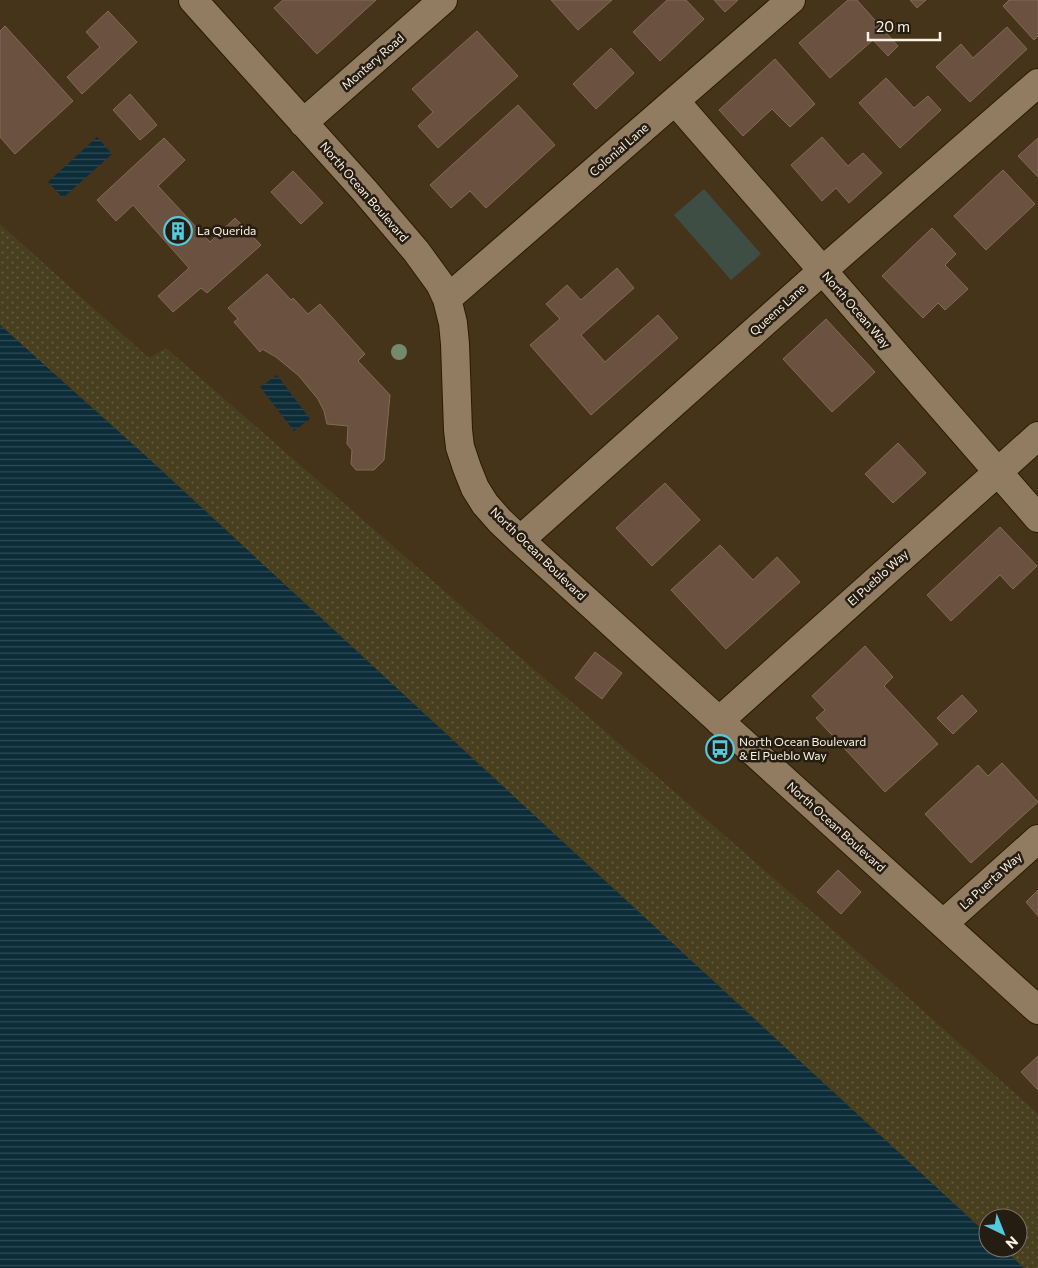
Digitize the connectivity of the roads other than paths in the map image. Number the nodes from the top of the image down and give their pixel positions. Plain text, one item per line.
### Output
1 (193, 0) edge
2 (443, 0) edge
3 (791, 0) edge
4 (1038, 83) edge
5 (675, 101) junction
6 (303, 123) junction
7 (822, 271) junction
8 (447, 299) junction
9 (1038, 436) edge
10 (997, 472) junction
11 (1038, 518) edge
12 (520, 540) junction
13 (718, 721) junction
14 (1038, 839) edge
15 (943, 924) junction
16 (1038, 1010) edge

1 - 6 street, North Ocean Boulevard
2 - 6 street, Montery Road
3 - 5 street, Colonial Lane
4 - 7 street, Queens Lane
5 - 7 street, North Ocean Way
5 - 8 street, Colonial Lane
6 - 8 street, North Ocean Boulevard
7 - 10 street, North Ocean Way
7 - 12 street, Queens Lane
8 - 12 street, North Ocean Boulevard
9 - 10 street, El Pueblo Way
10 - 11 street, North Ocean Way
10 - 13 street, El Pueblo Way
12 - 13 street, North Ocean Boulevard
13 - 15 street, North Ocean Boulevard
14 - 15 street, La Puerta Way
15 - 16 street, North Ocean Boulevard

